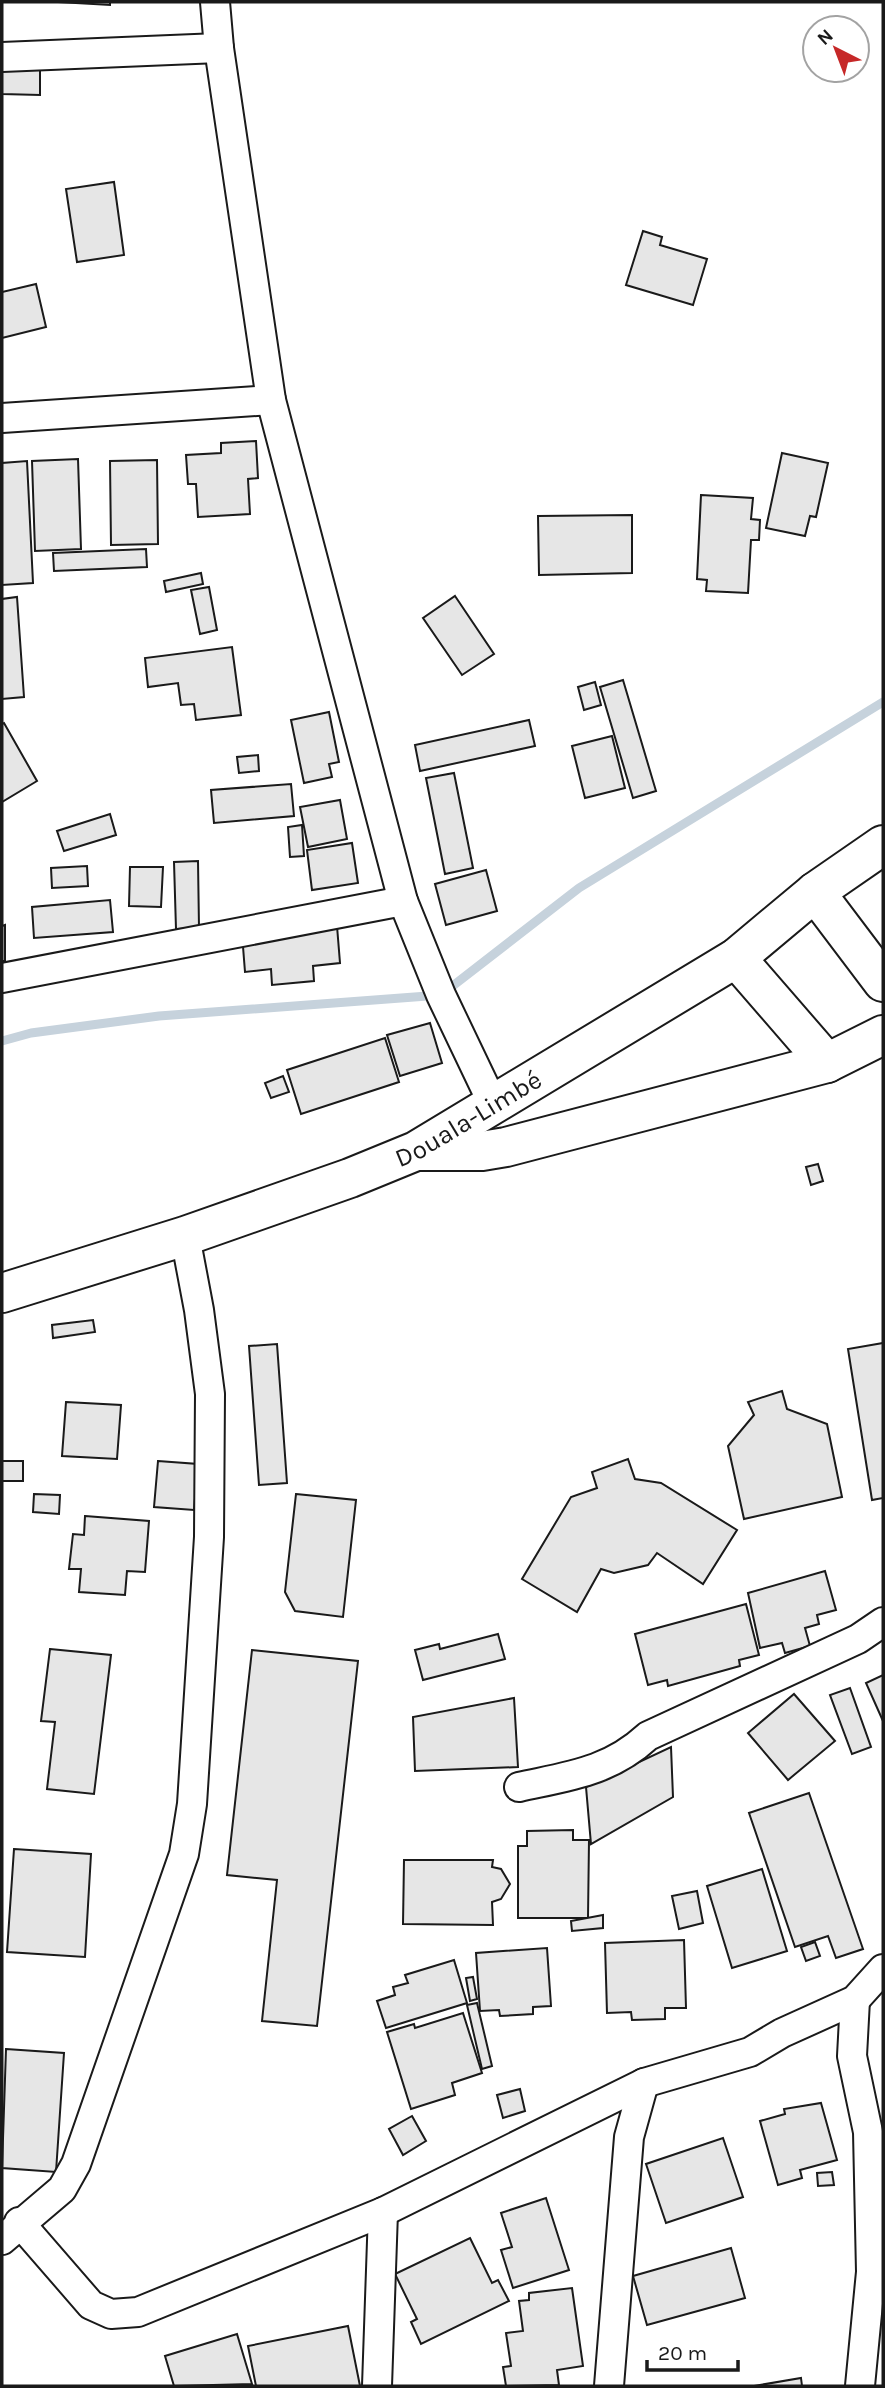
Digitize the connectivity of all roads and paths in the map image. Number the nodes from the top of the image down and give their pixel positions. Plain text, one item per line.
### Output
1 (215, 2) edge
2 (219, 48) junction
3 (2, 57) edge
4 (271, 400) junction
5 (2, 418) edge
6 (883, 845) edge
7 (815, 892) junction
8 (403, 901) junction
9 (736, 958) junction
10 (2, 978) edge
11 (883, 982) edge
12 (883, 1035) edge
13 (827, 1063) junction
14 (494, 1106) junction
15 (416, 1151) junction
16 (185, 1236) junction
17 (2, 1293) edge
18 (883, 1622) edge
19 (519, 1787) dead end
20 (883, 1969) edge
21 (855, 2000) junction
22 (644, 2082) junction
23 (383, 2212) junction
24 (10, 2231) edge
25 (377, 2386) edge
26 (609, 2386) edge
27 (860, 2386) edge

1 - 2 street
2 - 3 street
2 - 4 street
4 - 5 street
4 - 8 street
6 - 7 main road, Douala-Limbé
7 - 9 main road, Douala-Limbé
7 - 11 main road
8 - 10 street
8 - 14 street
9 - 13 main road
9 - 14 main road, Douala-Limbé
12 - 13 main road
13 - 15 main road
14 - 15 main road, Douala-Limbé
15 - 16 main road, Douala-Limbé
16 - 17 main road, Douala-Limbé
16 - 24 street
18 - 19 street
20 - 21 street
21 - 22 street
21 - 27 street
22 - 23 street
22 - 26 street
23 - 24 street
23 - 25 street

